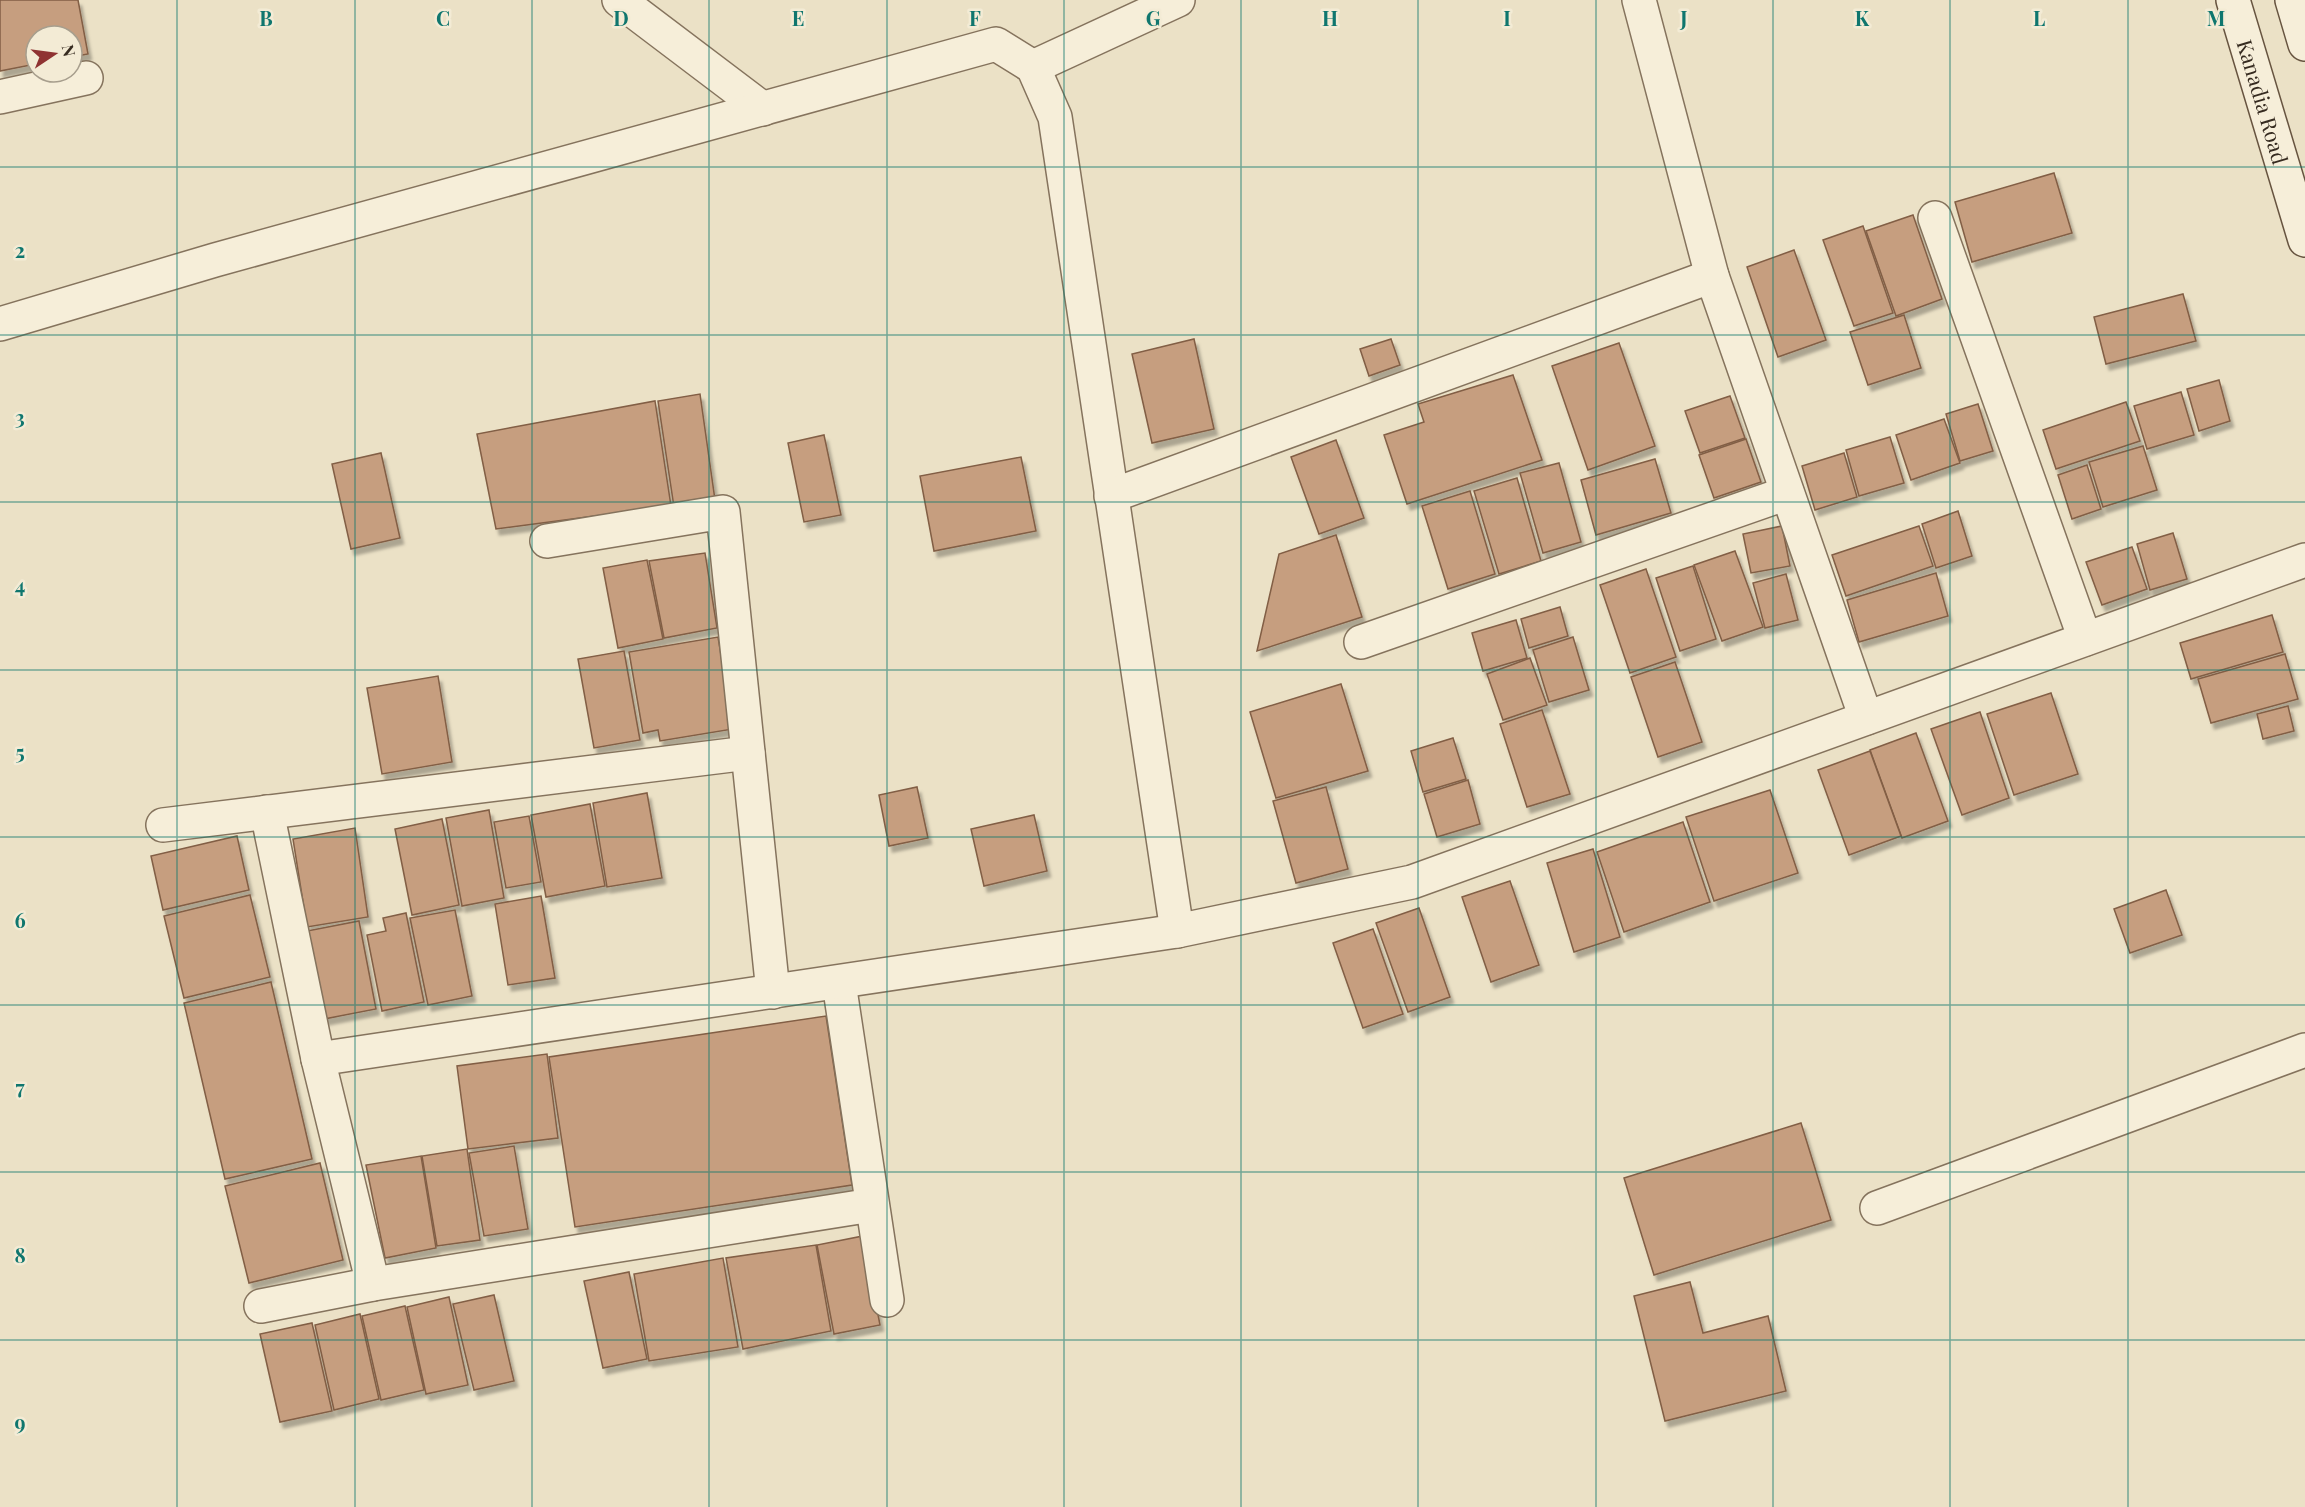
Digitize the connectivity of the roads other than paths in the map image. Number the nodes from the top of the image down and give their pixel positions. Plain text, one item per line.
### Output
1 (619, 0) edge
2 (1178, 0) edge
3 (1639, 0) edge
4 (2233, 0) edge
5 (2292, 0) edge
6 (2305, 44) edge
7 (1033, 67) junction
8 (86, 78) dead end
9 (0, 97) edge
10 (763, 109) junction
11 (1935, 218) dead end
12 (2305, 240) edge
13 (1712, 276) junction
14 (0, 324) edge
15 (1787, 493) junction
16 (1111, 496) junction
17 (548, 541) dead end
18 (2305, 560) edge
19 (2085, 639) junction
20 (1361, 642) dead end
21 (1866, 718) junction
22 (748, 753) junction
23 (267, 812) junction
24 (163, 825) dead end
25 (1177, 931) junction
26 (839, 983) junction
27 (772, 992) junction
28 (2305, 1050) edge
29 (318, 1059) junction
30 (872, 1205) junction
31 (1877, 1208) dead end
32 (373, 1284) junction
33 (887, 1300) dead end
34 (261, 1306) dead end

1 - 10 street
2 - 7 street
3 - 13 street
4 - 12 street, Kanadia Road
5 - 6 street
7 - 10 street
7 - 16 street
8 - 9 street
10 - 14 street
11 - 19 street
13 - 15 street
13 - 16 street
15 - 20 street
15 - 21 street
16 - 25 street
17 - 22 street
18 - 19 street
19 - 21 street
21 - 25 street
22 - 23 street
22 - 27 street
23 - 24 street
23 - 29 street
25 - 26 street
26 - 27 street
26 - 30 street
27 - 29 street
28 - 31 street
29 - 32 street
30 - 32 street
30 - 33 street
32 - 34 street

